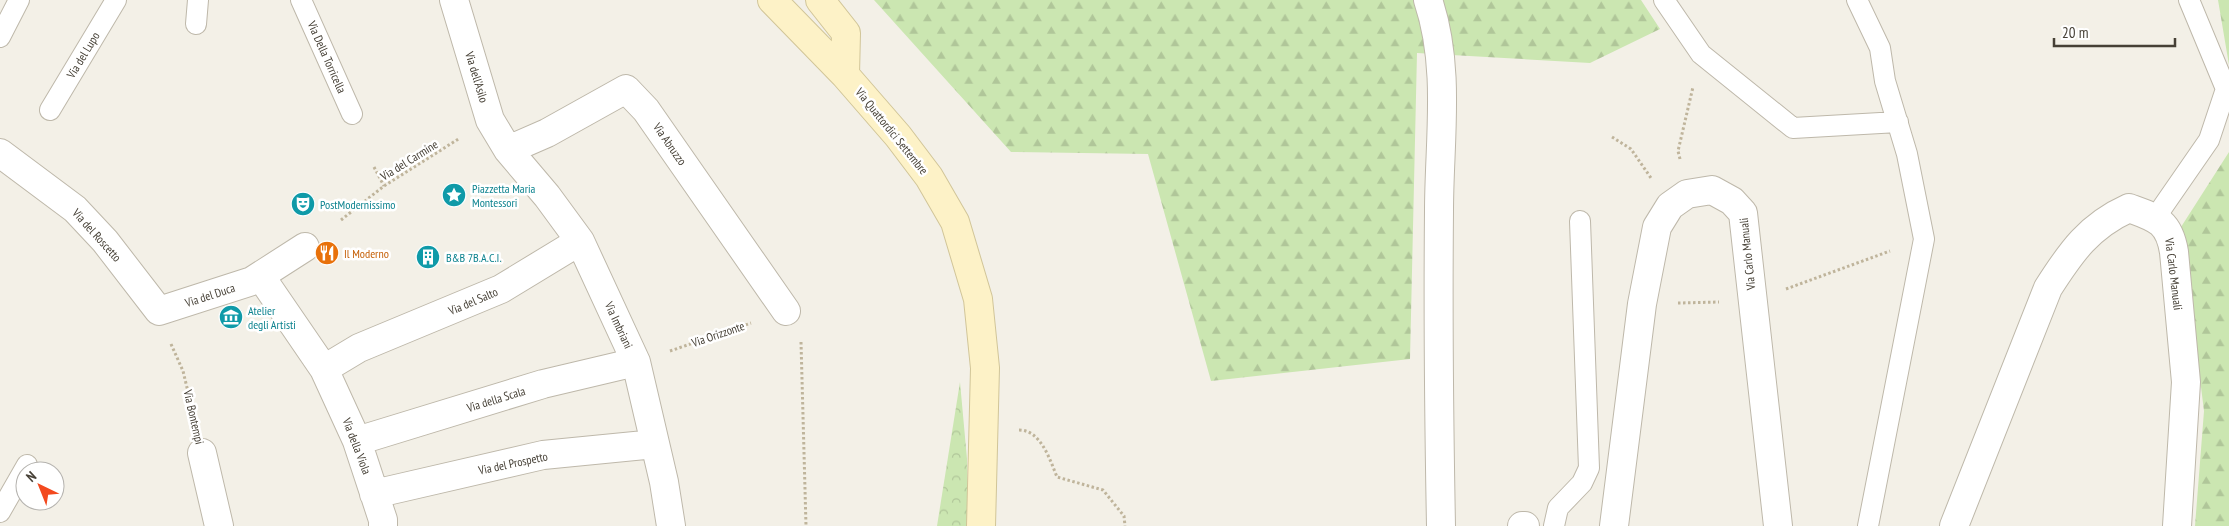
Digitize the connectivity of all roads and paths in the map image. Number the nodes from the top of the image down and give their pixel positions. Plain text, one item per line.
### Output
1 (18, 0) edge
2 (116, 0) edge
3 (198, 0) edge
4 (301, 0) edge
5 (454, 0) edge
6 (772, 0) edge
7 (820, 0) edge
8 (1428, 0) edge
9 (1664, 0) edge
10 (1857, 0) edge
11 (2189, 0) edge
12 (196, 24) dead end
13 (0, 37) edge
14 (1701, 54) junction
15 (845, 74) junction
16 (50, 110) dead end
17 (352, 114) dead end
18 (490, 120) junction
19 (1898, 122) junction
20 (1612, 137) dead end
21 (508, 150) junction
22 (15, 157) edge
23 (374, 167) dead end
24 (384, 186) junction
25 (1678, 200) junction
26 (2155, 218) junction
27 (341, 220) dead end
28 (1580, 222) dead end
29 (580, 242) junction
30 (305, 247) dead end
31 (261, 277) junction
32 (792, 308) junction
33 (159, 311) junction
34 (636, 362) junction
35 (324, 369) junction
36 (1010, 430) dead end
37 (357, 441) junction
38 (655, 444) junction
39 (202, 453) joint
40 (15, 486) edge
41 (374, 494) junction
42 (0, 512) edge
43 (219, 526) edge
44 (383, 526) edge
45 (671, 526) edge
46 (806, 526) edge
47 (981, 526) edge
48 (1125, 526) edge
49 (1441, 526) edge
50 (1554, 526) edge
51 (1614, 526) edge
52 (1778, 526) edge
53 (1868, 526) edge
54 (1954, 526) edge
55 (2177, 526) edge

1 - 13 lane
2 - 16 lane, Via del Lupo
3 - 12 lane
4 - 17 lane, Via Della Torricella
5 - 18 street, Via dell'Asilo
6 - 15 main road, Via Quattordici Settembre
7 - 15 main road
8 - 49 street
9 - 14 lane
10 - 19 lane
11 - 26 lane
14 - 19 lane
14 - 25 path
15 - 47 main road, Via Quattordici Settembre
18 - 21 street, Via dell'Asilo
18 - 24 path, Via del Carmine
19 - 53 lane
20 - 25 path
21 - 29 street, Via Imbriani
21 - 32 street, Via Abruzzo
22 - 33 street, Via del Roscetto
23 - 24 path
24 - 27 path, Via del Carmine
25 - 51 street
25 - 52 street, Via Carlo Manuali
26 - 54 street, Via Carlo Manuali
26 - 55 street, Via Carlo Manuali
28 - 50 lane
29 - 34 street, Via Imbriani
29 - 35 street, Via del Salto
30 - 31 street, Via del Duca
31 - 33 street, Via del Duca
31 - 35 street, Via della Viola
32 - 34 path, Via Orizzonte
32 - 46 path
33 - 39 path, Via Bontempi
34 - 37 street, Via della Scala
34 - 38 street, Via Imbriani
35 - 37 street, Via della Viola
36 - 48 path
37 - 41 street, Via della Viola
38 - 41 street, Via del Prospetto
38 - 45 street, Via Imbriani
39 - 43 street, Via Bontempi
40 - 42 lane
41 - 44 street, Via della Viola

